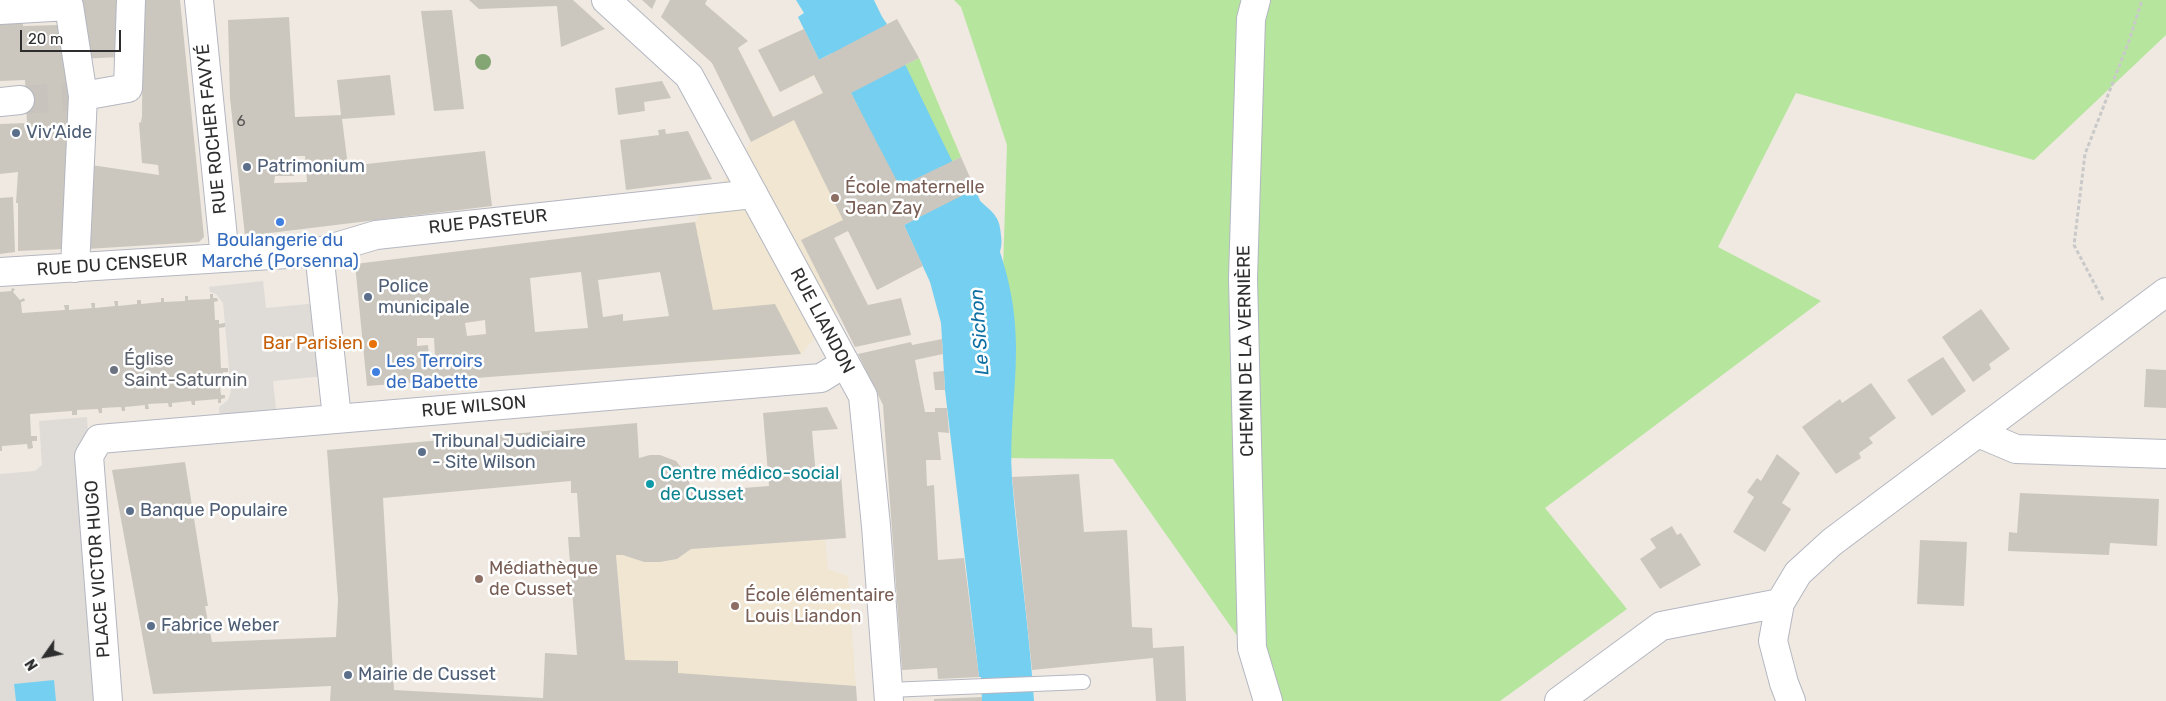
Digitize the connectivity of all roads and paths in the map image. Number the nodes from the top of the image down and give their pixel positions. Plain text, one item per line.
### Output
1 (131, 0) edge
2 (198, 0) edge
3 (606, 0) edge
4 (1256, 0) edge
5 (2142, 0) edge
6 (0, 10) edge
7 (83, 96) junction
8 (753, 194) junction
9 (319, 252) junction
10 (225, 258) junction
11 (75, 268) junction
12 (0, 272) edge
13 (2166, 292) edge
14 (2118, 326) junction
15 (845, 363) junction
16 (337, 418) junction
17 (1978, 433) junction
18 (99, 439) joint
19 (2166, 454) edge
20 (1780, 603) junction
21 (1083, 682) dead end
22 (888, 696) edge
23 (108, 701) edge
24 (1268, 701) edge
25 (1559, 701) edge
26 (1791, 701) edge

1 - 7 street
2 - 10 street, RUE ROCHER FAVYÉ
3 - 8 street, RUE LIANDON
4 - 24 street, CHEMIN DE LA VERNIÈRE
5 - 14 path
6 - 7 street
7 - 11 street
8 - 9 street, RUE PASTEUR
8 - 15 street, RUE LIANDON
9 - 10 street, RUE PASTEUR
9 - 16 street
10 - 11 street, RUE DU CENSEUR
11 - 12 street, RUE DU CENSEUR
13 - 14 street
14 - 17 street
15 - 16 street, RUE WILSON
15 - 22 street, RUE LIANDON
16 - 18 street, RUE WILSON
17 - 19 street
17 - 20 street
18 - 23 street, PLACE VICTOR HUGO
20 - 25 street
20 - 26 street
21 - 22 lane

